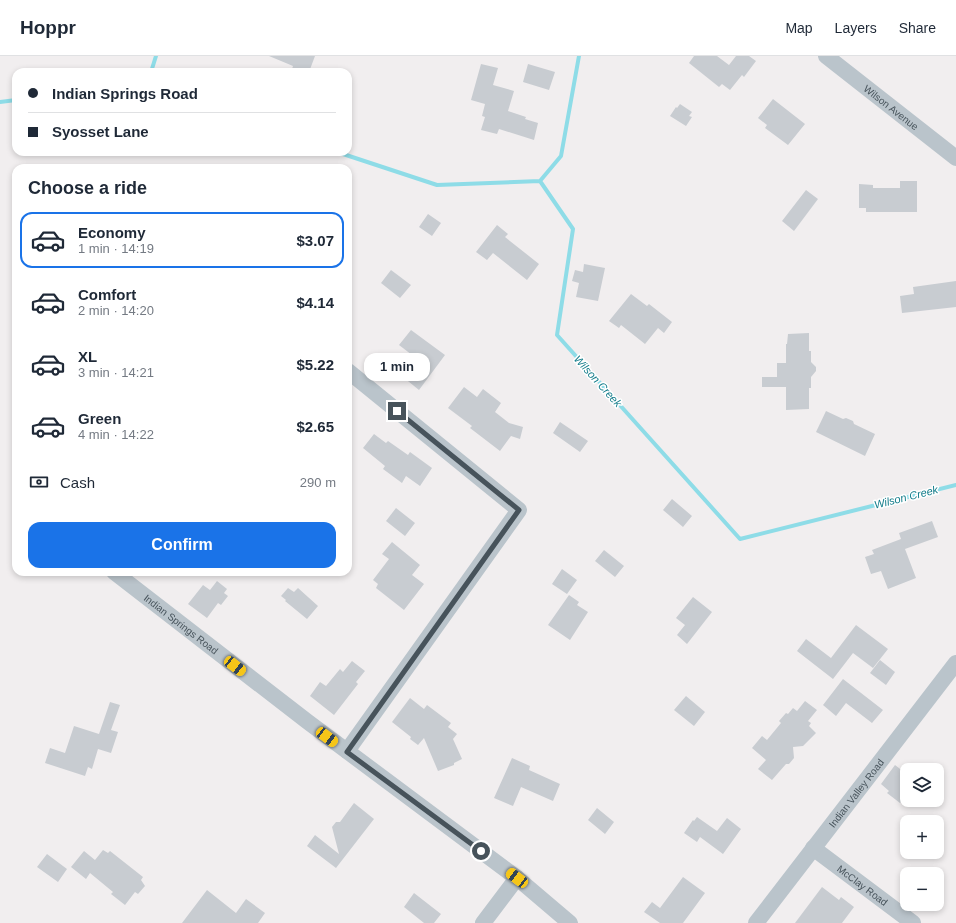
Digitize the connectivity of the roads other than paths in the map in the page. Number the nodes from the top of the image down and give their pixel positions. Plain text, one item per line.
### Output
1 (826, 56) edge
2 (956, 158) edge
3 (352, 374) edge
4 (119, 576) edge
5 (956, 663) edge
6 (347, 752) junction
7 (813, 848) junction
8 (517, 878) junction
9 (484, 923) edge
10 (570, 923) edge
11 (756, 923) edge
12 (913, 923) edge

1 - 2 street, Wilson Avenue
3 - 6 street
4 - 6 street, Indian Springs Road
5 - 7 street, Indian Valley Road
6 - 8 street, Indian Springs Road
7 - 11 street, Indian Valley Road
7 - 12 street, McClay Road
8 - 9 street
8 - 10 street

